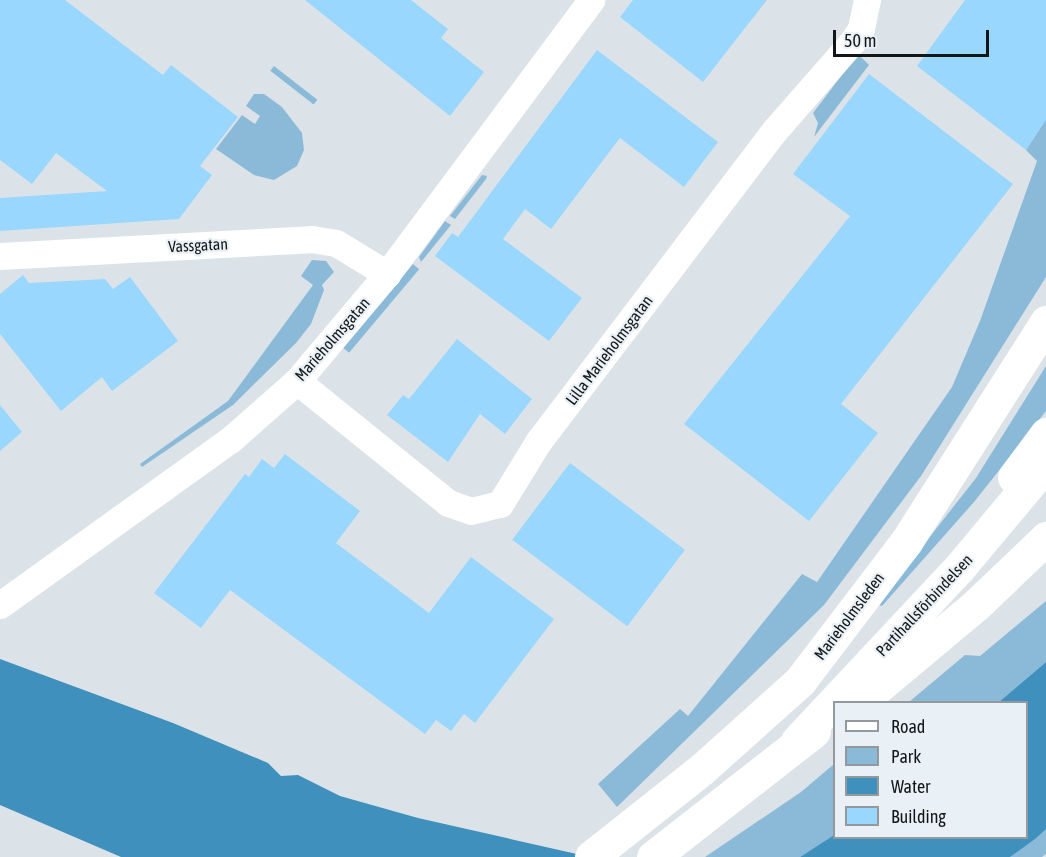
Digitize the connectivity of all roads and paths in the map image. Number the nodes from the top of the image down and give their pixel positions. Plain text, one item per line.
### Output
1 (591, 0) edge
2 (867, 0) edge
3 (0, 256) edge
4 (387, 274) junction
5 (1046, 322) edge
6 (297, 381) junction
7 (1046, 434) edge
8 (1046, 464) edge
9 (1046, 538) edge
10 (0, 605) edge
11 (800, 681) junction
12 (834, 701) edge
13 (861, 701) edge
14 (833, 703) edge
15 (833, 720) edge
16 (797, 741) junction
17 (596, 853) edge
18 (653, 857) edge

1 - 4 street, Marieholmsgatan
2 - 6 street, Lilla Marieholmsgatan
3 - 4 street, Vassgatan
4 - 6 street, Marieholmsgatan
5 - 11 highway, Marieholmsleden
6 - 10 street, Marieholmsgatan
7 - 11 highway, Partihallsförbindelsen
8 - 12 highway, Partihallsförbindelsen
9 - 13 highway
11 - 17 highway, Marieholmsleden
14 - 16 highway, Partihallsförbindelsen
15 - 16 highway
16 - 18 highway

